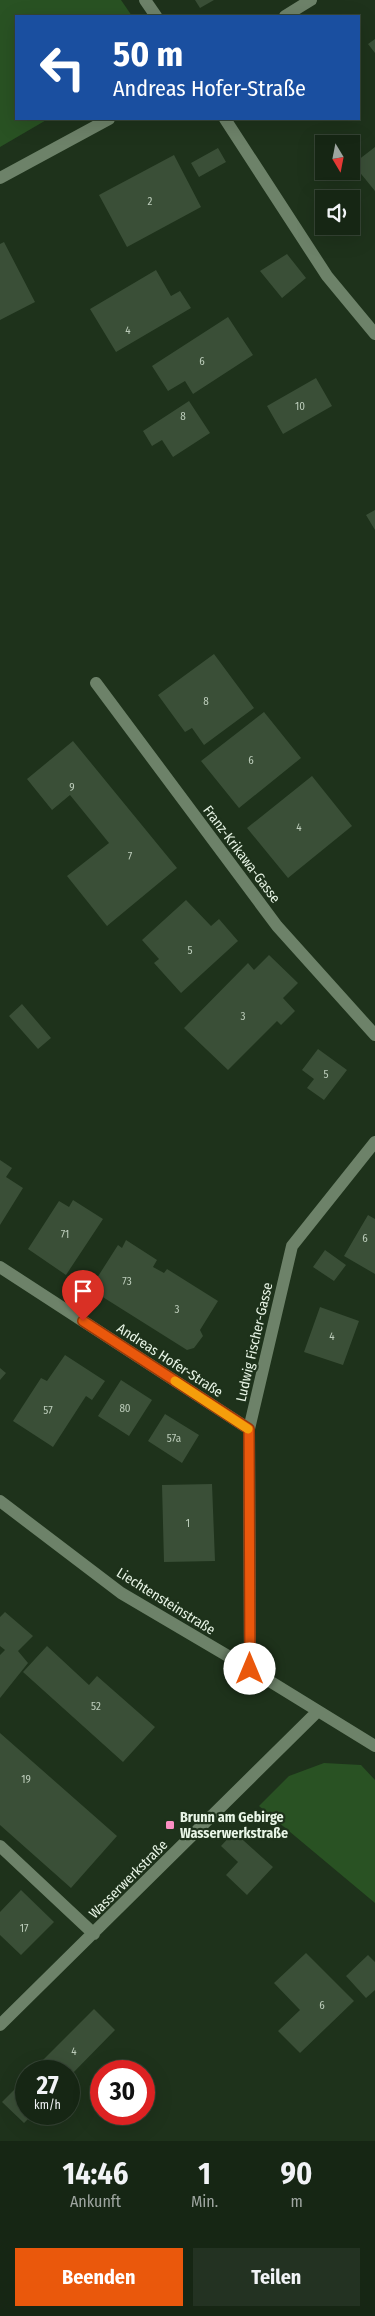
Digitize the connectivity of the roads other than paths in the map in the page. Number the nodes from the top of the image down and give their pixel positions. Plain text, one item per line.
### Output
1 (145, 0) edge
2 (311, 0) edge
3 (155, 15) edge
4 (287, 15) edge
5 (107, 120) edge
6 (226, 120) edge
7 (0, 178) edge
8 (375, 334) edge
9 (96, 683) dead end
10 (375, 1035) edge
11 (375, 1142) edge
12 (0, 1267) edge
13 (249, 1429) junction
14 (0, 1500) edge
15 (250, 1669) junction
16 (318, 1711) junction
17 (375, 1746) edge
18 (0, 1846) edge
19 (94, 1934) junction
20 (0, 2025) edge

1 - 3 street
2 - 4 street
5 - 7 street
6 - 8 street
9 - 10 street, Franz-Krikawa-Gasse
11 - 13 street, Ludwig Fischer-Gasse
12 - 13 street, Andreas Hofer-Straße
13 - 15 street, Ludwig Fischer-Gasse
14 - 15 street, Liechtensteinstraße
15 - 16 street, Liechtensteinstraße
16 - 17 street, Liechtensteinstraße
16 - 19 street, Wasserwerkstraße
18 - 19 street
19 - 20 street, Wasserwerkstraße

